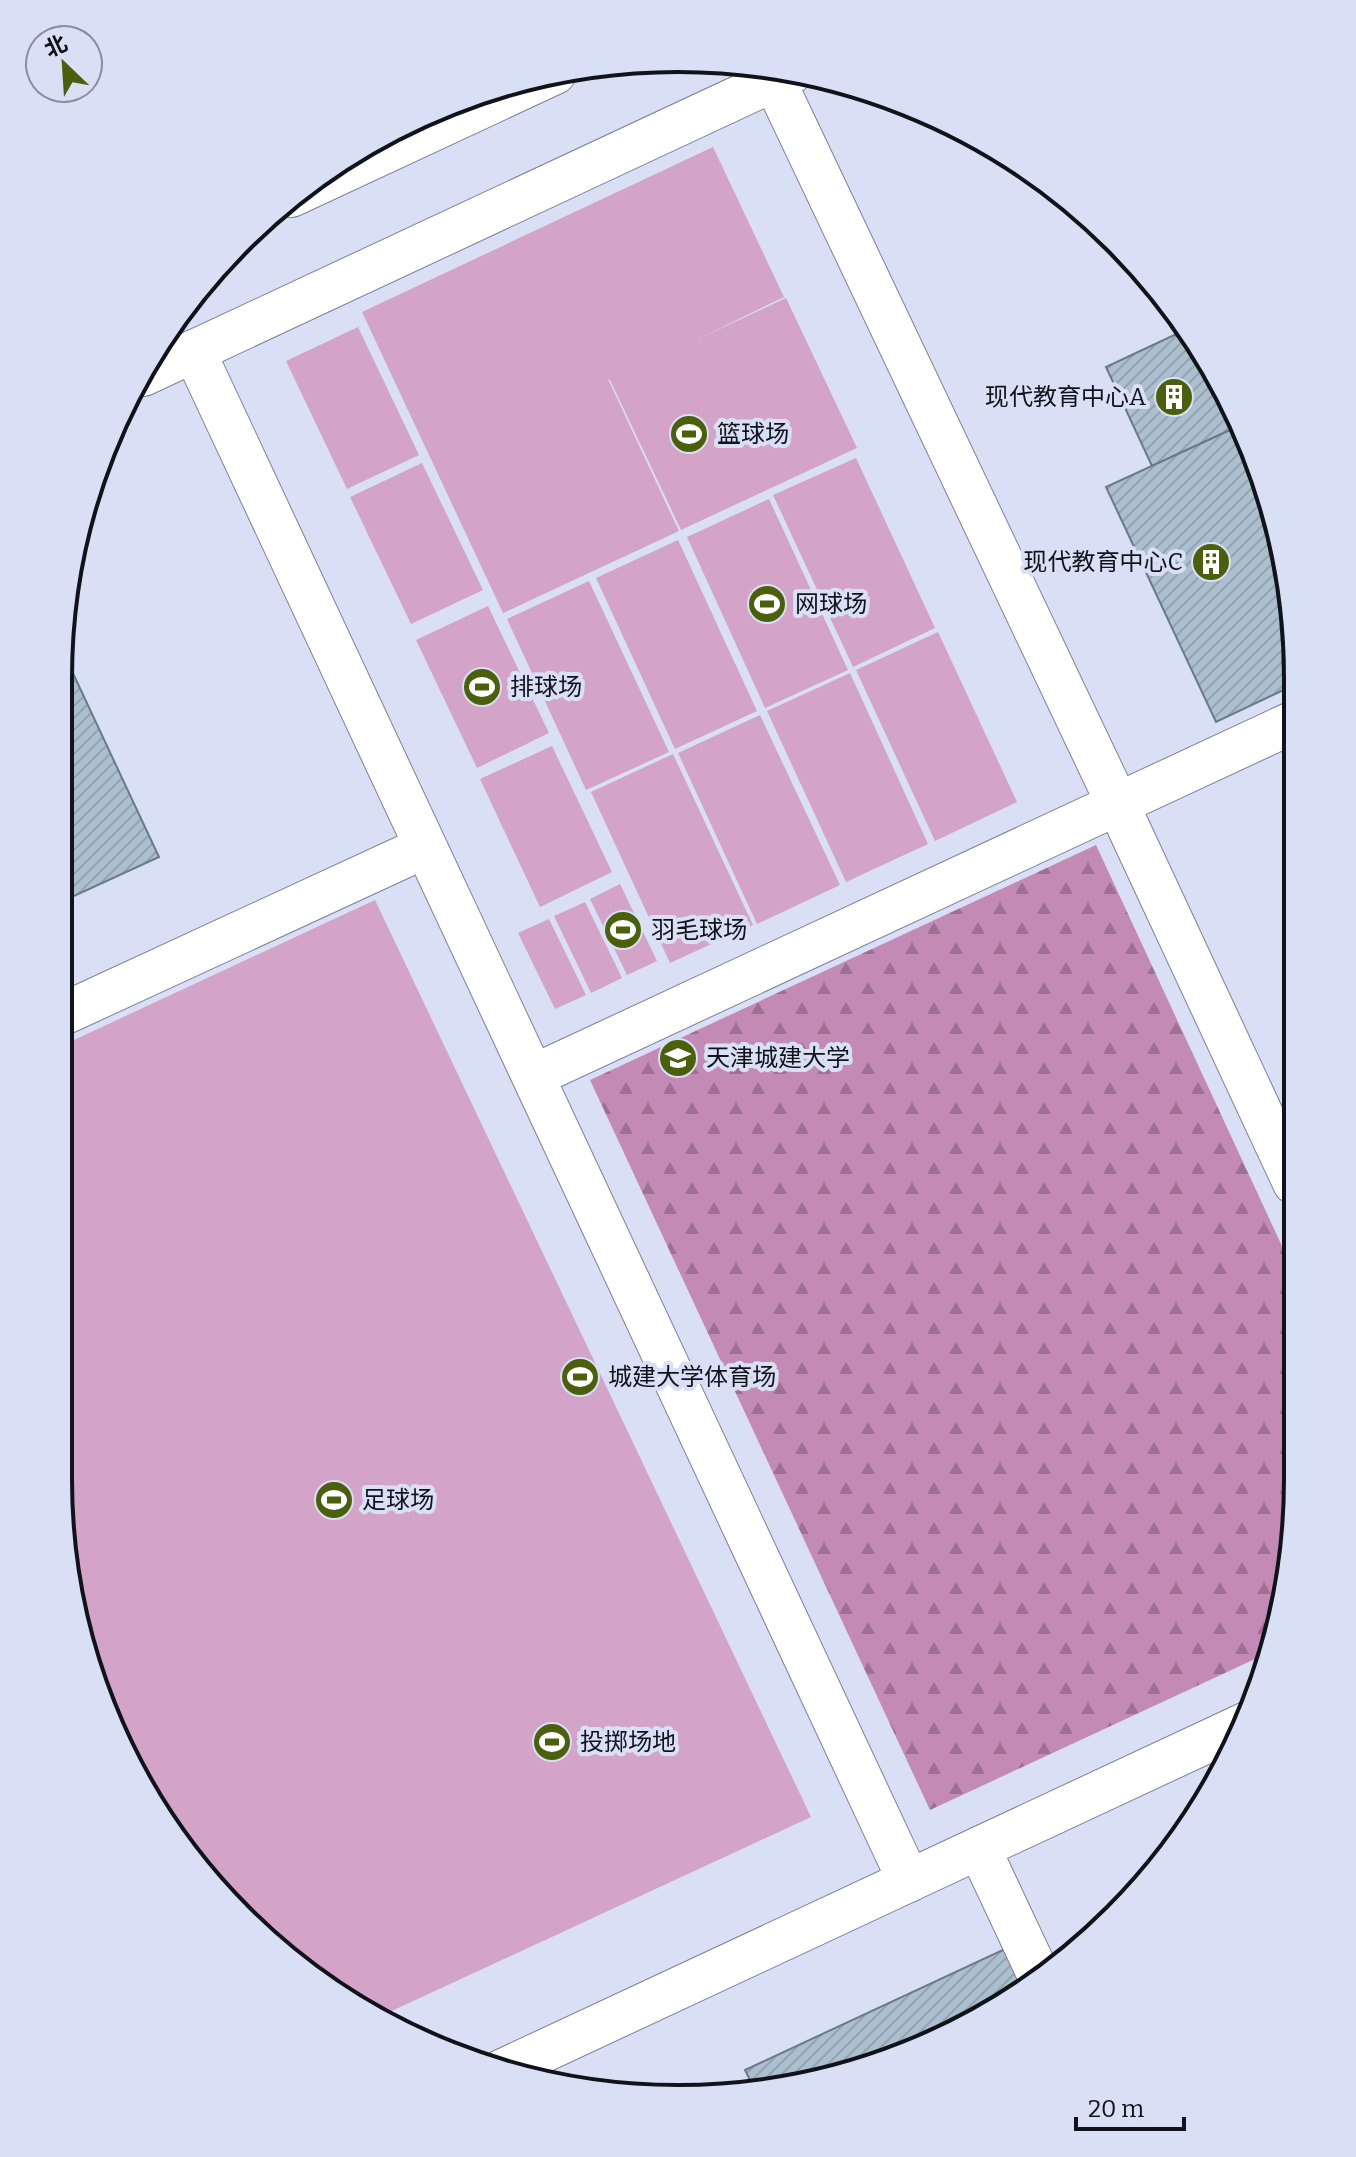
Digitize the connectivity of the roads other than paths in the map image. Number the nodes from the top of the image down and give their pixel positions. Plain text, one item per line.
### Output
1 (774, 80) edge
2 (786, 82) edge
3 (497, 100) edge
4 (350, 169) edge
5 (194, 351) junction
6 (157, 368) edge
7 (1284, 727) edge
8 (1118, 805) junction
9 (425, 847) junction
10 (72, 1010) edge
11 (533, 1076) junction
12 (1284, 1162) edge
13 (1229, 1731) edge
14 (979, 1848) junction
15 (909, 1881) junction
16 (1035, 1968) edge
17 (518, 2063) edge

1 - 5 street
2 - 8 street
3 - 4 street
5 - 6 street
5 - 9 street
7 - 8 street
8 - 11 street
8 - 12 street
9 - 10 street
9 - 11 street
11 - 15 street
13 - 14 street
14 - 15 street
14 - 16 street
15 - 17 street

